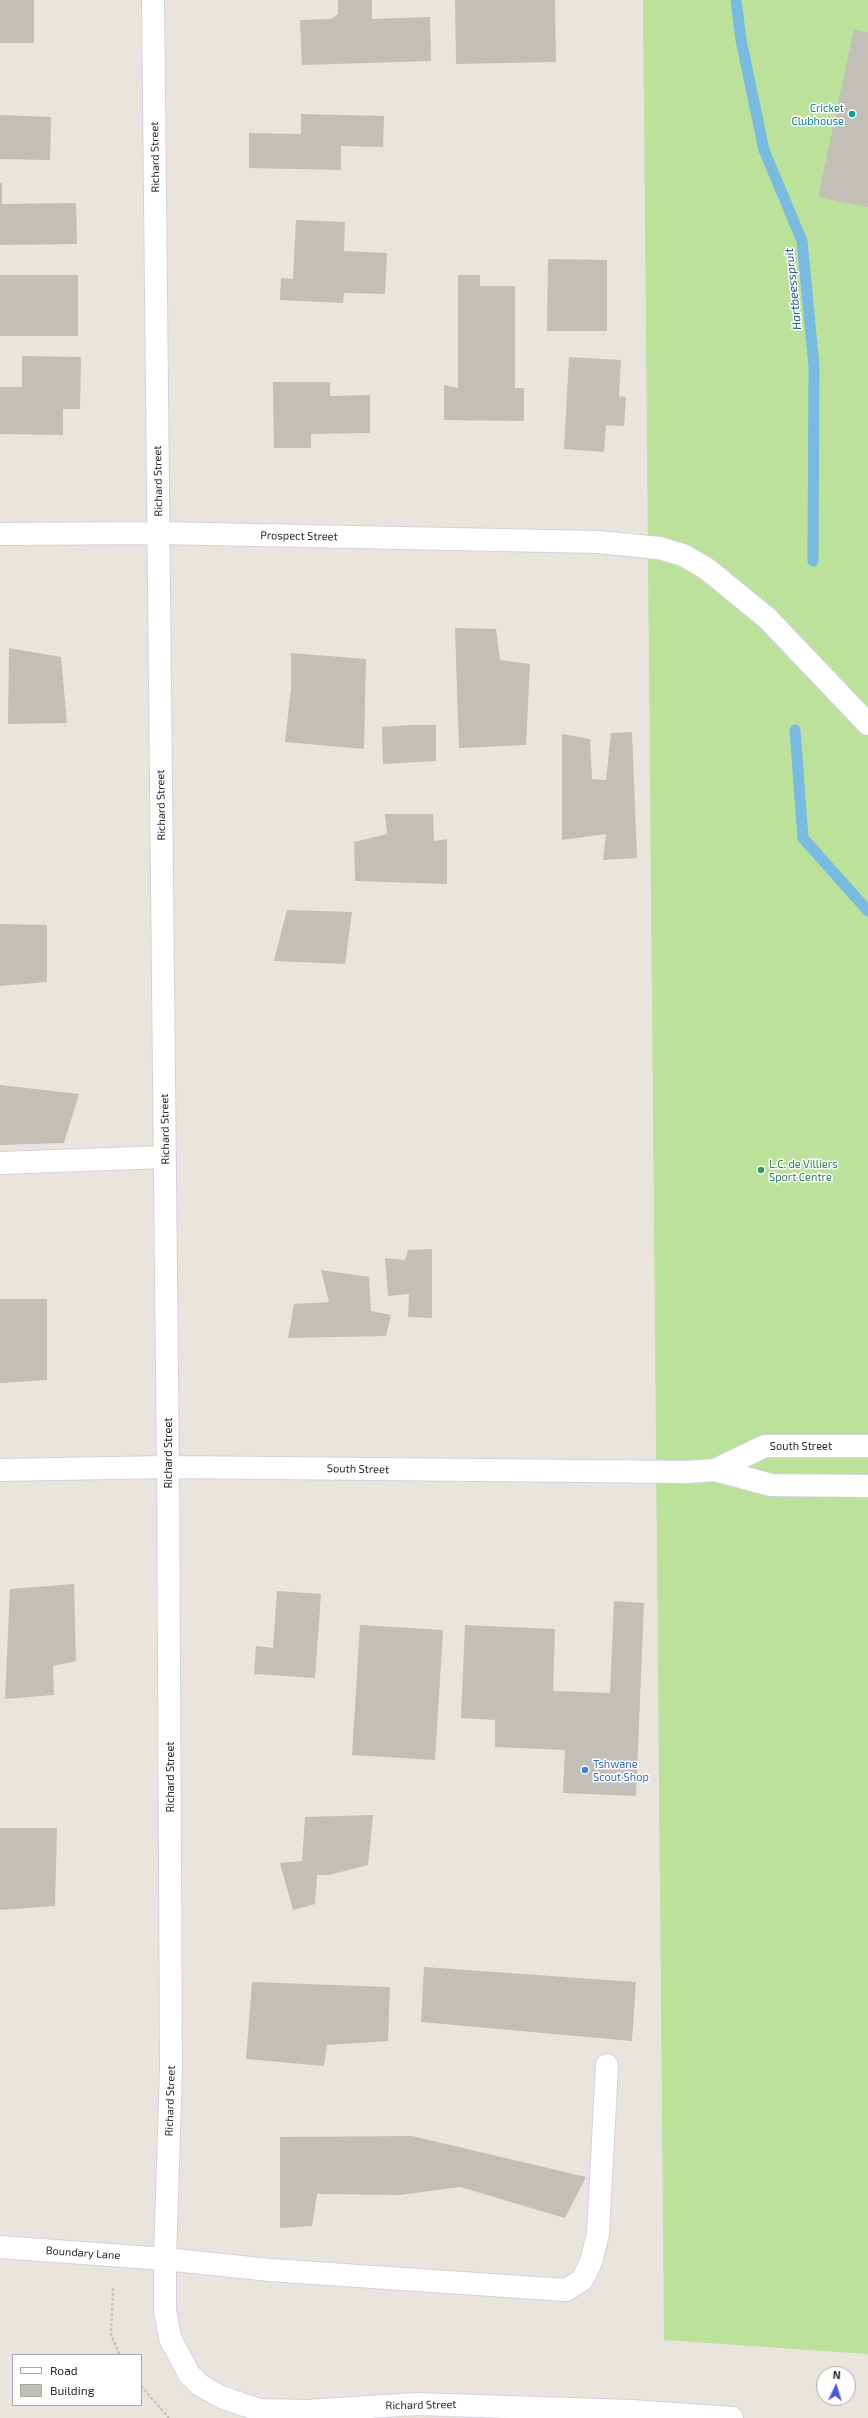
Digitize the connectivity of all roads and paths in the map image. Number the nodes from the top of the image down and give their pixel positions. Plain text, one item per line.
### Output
1 (153, 0) edge
2 (158, 533) junction
3 (0, 534) edge
4 (868, 724) edge
5 (165, 1157) junction
6 (0, 1164) edge
7 (868, 1446) edge
8 (168, 1467) junction
9 (0, 1470) edge
10 (715, 1470) junction
11 (868, 1486) edge
12 (607, 2065) dead end
13 (0, 2247) edge
14 (114, 2255) junction
15 (165, 2259) junction
16 (120, 2354) edge
17 (142, 2387) edge
18 (169, 2418) edge
19 (732, 2418) edge

1 - 2 street, Richard Street
2 - 3 street, Prospect Street
2 - 4 street, Prospect Street
2 - 5 street, Richard Street
5 - 6 street
5 - 8 street, Richard Street
7 - 10 street, South Street
8 - 9 street, South Street
8 - 10 street, South Street
8 - 15 street, Richard Street
10 - 11 street, South Street
12 - 15 street, Boundary Lane
13 - 14 street, Boundary Lane
14 - 15 street, Boundary Lane
14 - 16 path
15 - 19 street, Richard Street
17 - 18 path

